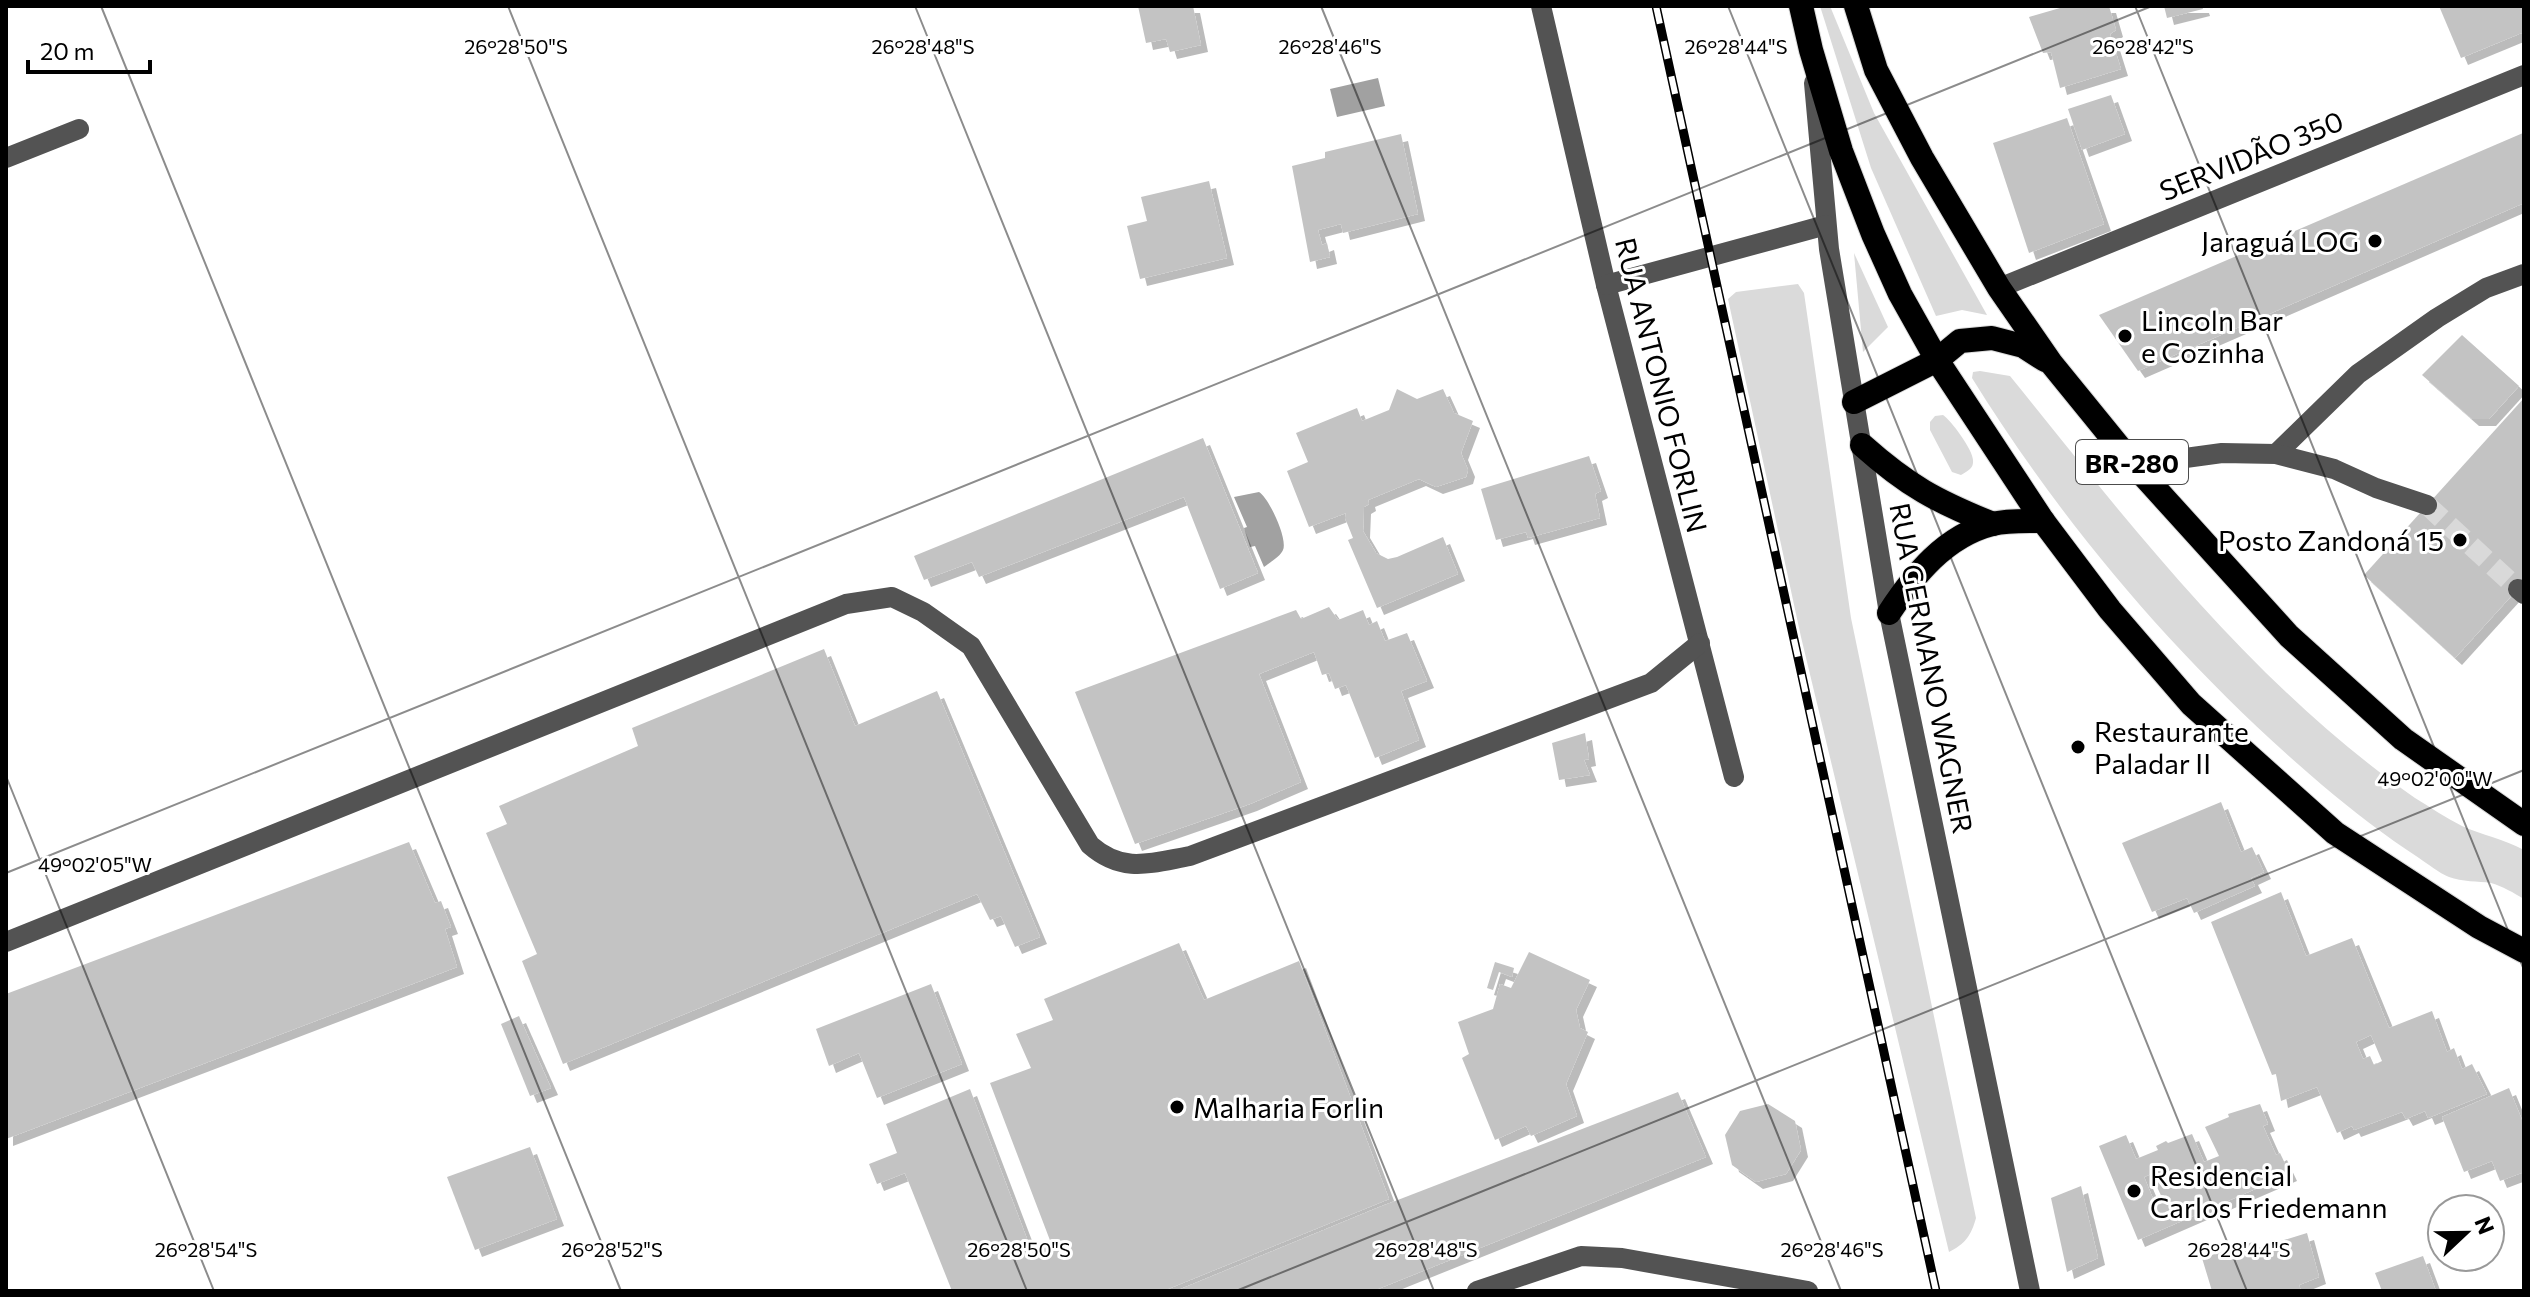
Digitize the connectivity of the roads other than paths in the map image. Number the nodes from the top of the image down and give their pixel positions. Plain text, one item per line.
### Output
1 (1541, 6) edge
2 (1801, 6) edge
3 (1856, 6) edge
4 (1811, 50) junction
5 (2524, 75) edge
6 (79, 129) dead end
7 (6, 158) edge
8 (1826, 225) junction
9 (2524, 274) edge
10 (1606, 285) junction
11 (1999, 288) junction
12 (1937, 360) junction
13 (2051, 363) junction
14 (1854, 402) junction
15 (1862, 445) junction
16 (2276, 454) junction
17 (2134, 465) junction
18 (2427, 505) tunnel mouth
19 (2043, 521) junction
20 (1993, 524) junction
21 (1889, 613) junction
22 (1700, 643) junction
23 (1734, 777) dead end
24 (2524, 824) edge
25 (6, 942) edge
26 (2524, 951) edge
27 (1477, 1291) edge
28 (1808, 1291) edge
29 (2024, 1291) edge
30 (2030, 1291) edge

1 - 10 street, RUA ANTONIO FORLIN
2 - 4 highway
3 - 11 highway, BR-280
4 - 8 street, RUA GERMANO WAGNER
4 - 12 highway
5 - 11 street, SERVIDÃO 350
6 - 7 street
8 - 10 street
8 - 14 street, RUA GERMANO WAGNER
9 - 16 street
10 - 22 street, RUA ANTONIO FORLIN
11 - 13 highway, BR-280
12 - 13 highway
12 - 14 highway
12 - 19 highway
13 - 17 highway, BR-280
14 - 15 street, RUA GERMANO WAGNER
15 - 20 highway
15 - 21 street, RUA GERMANO WAGNER
16 - 17 street
16 - 18 street
17 - 24 highway, BR-280
19 - 20 highway
19 - 26 highway
20 - 21 highway
21 - 30 street, RUA GERMANO WAGNER
22 - 23 street, RUA ANTONIO FORLIN
22 - 25 street
27 - 28 street
29 - 30 street

